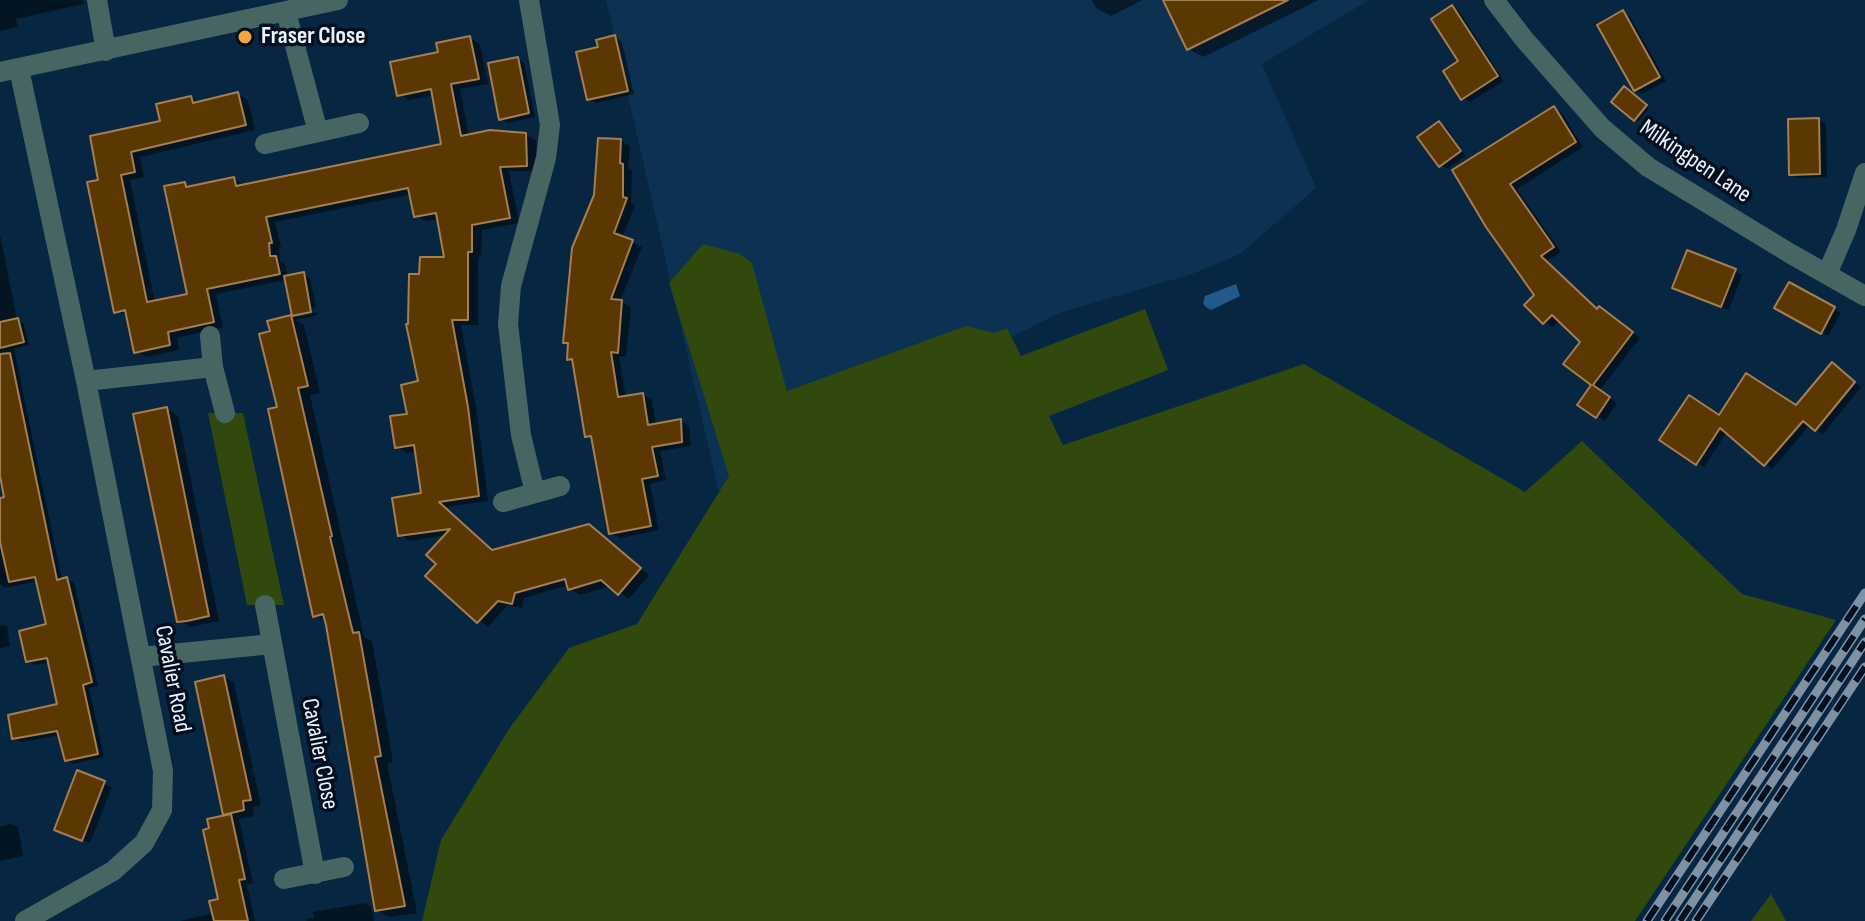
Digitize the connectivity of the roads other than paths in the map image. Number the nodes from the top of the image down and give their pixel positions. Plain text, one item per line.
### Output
1 (97, 0) edge
2 (338, 0) edge
3 (529, 0) edge
4 (1494, 0) edge
5 (286, 12) junction
6 (106, 51) junction
7 (10, 70) edge
8 (359, 123) dead end
9 (318, 132) junction
10 (265, 144) dead end
11 (1865, 173) edge
12 (1827, 274) junction
13 (1865, 296) edge
14 (210, 336) dead end
15 (213, 367) junction
16 (86, 381) junction
17 (225, 413) dead end
18 (560, 486) dead end
19 (535, 493) junction
20 (503, 502) dead end
21 (265, 605) dead end
22 (272, 644) junction
23 (141, 657) junction
24 (344, 867) dead end
25 (315, 874) junction
26 (284, 879) dead end
27 (25, 921) edge

1 - 6 street
2 - 5 street
3 - 19 street
4 - 12 street, Milkingpen Lane
5 - 6 street
5 - 9 street
6 - 7 street
7 - 16 street, Cavalier Road
8 - 9 street
9 - 10 street
11 - 12 street
12 - 13 street, Milkingpen Lane
14 - 15 street
15 - 16 street
15 - 17 street
16 - 23 street, Cavalier Road
18 - 19 street
19 - 20 street
21 - 22 street, Cavalier Close
22 - 23 street
22 - 25 street, Cavalier Close
23 - 27 street, Cavalier Road
24 - 25 street
25 - 26 street

